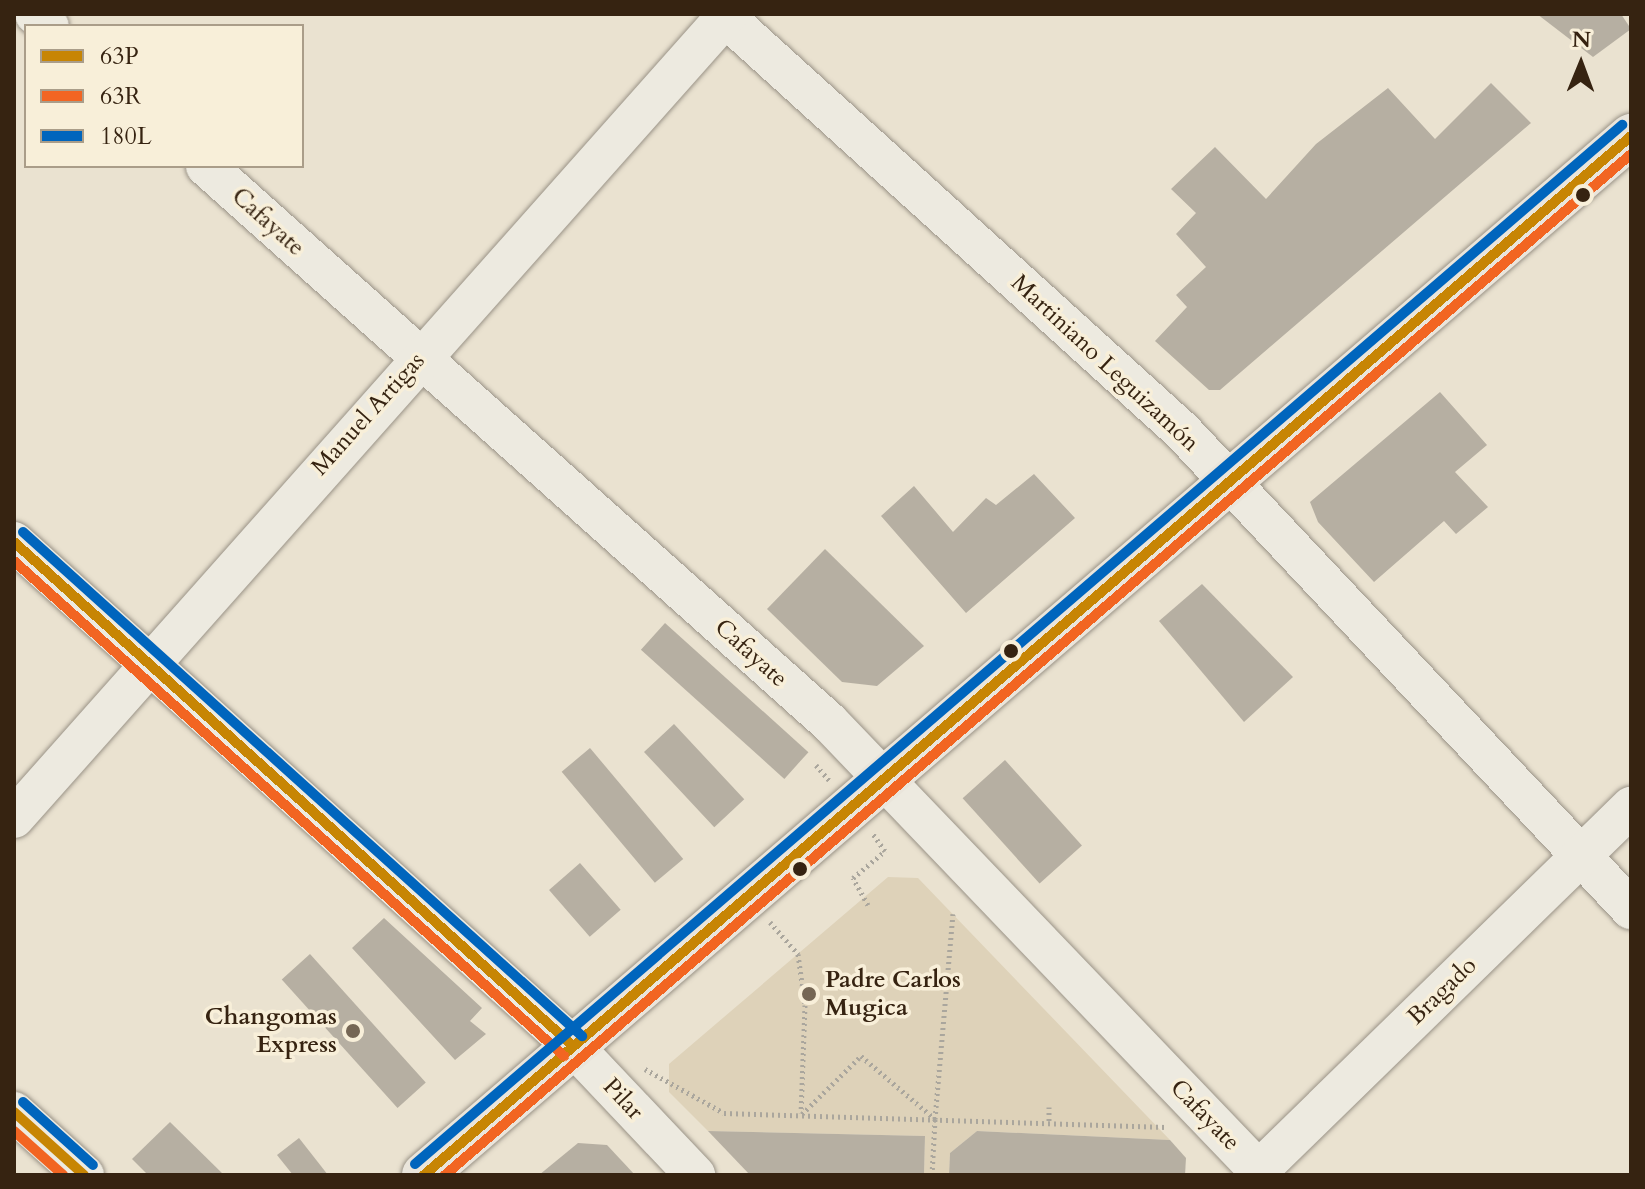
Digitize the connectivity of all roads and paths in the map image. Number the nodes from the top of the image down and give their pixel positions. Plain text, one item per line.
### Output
1 (725, 15) edge
2 (1631, 136) edge
3 (208, 168) edge
4 (419, 357) junction
5 (1228, 482) junction
6 (14, 542) edge
7 (149, 661) junction
8 (883, 779) junction
9 (1631, 807) edge
10 (14, 818) edge
11 (1581, 857) junction
12 (748, 896) junction
13 (1631, 909) edge
14 (953, 914) dead end
15 (573, 1046) junction
16 (628, 1063) dead end
17 (1049, 1107) dead end
18 (14, 1112) edge
19 (801, 1114) junction
20 (935, 1119) junction
21 (1049, 1123) junction
22 (1215, 1127) junction
23 (1258, 1173) edge
24 (84, 1175) edge
25 (424, 1175) edge
26 (695, 1175) edge
27 (932, 1175) edge

1 - 4 street, Manuel Artigas
1 - 5 street, Martiniano Leguizamón
2 - 5 main road
3 - 4 street, Cafayate
4 - 7 street, Manuel Artigas
4 - 8 street, Cafayate
5 - 8 main road
5 - 11 street, Martiniano Leguizamón
6 - 7 street, Pilar
7 - 10 street, Manuel Artigas
7 - 15 street, Pilar
8 - 12 main road
8 - 22 street, Cafayate
9 - 11 street, Bragado
11 - 13 street, Martiniano Leguizamón
11 - 23 street, Bragado
12 - 15 main road
12 - 19 path
14 - 20 path
15 - 25 main road
15 - 26 street, Pilar
16 - 19 path
17 - 21 path
18 - 24 street
19 - 20 path
19 - 20 path
20 - 21 path
20 - 27 path
21 - 22 path
22 - 23 street, Cafayate

